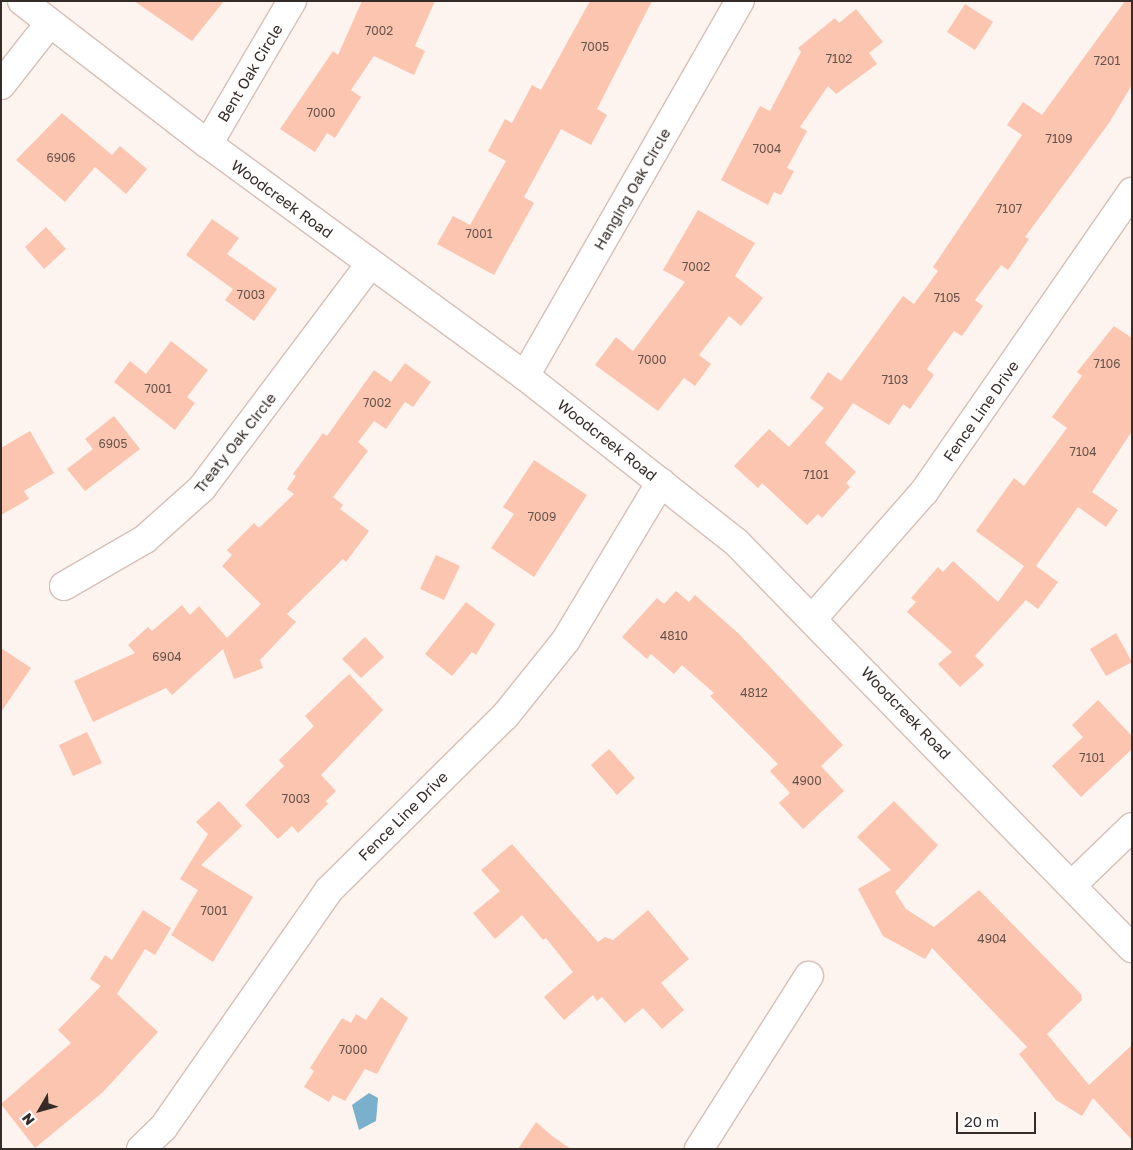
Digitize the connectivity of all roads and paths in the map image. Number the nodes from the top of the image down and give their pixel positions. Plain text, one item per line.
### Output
1 (22, 1) edge
2 (292, 1) edge
3 (740, 1) edge
4 (49, 24) junction
5 (1, 86) edge
6 (208, 144) junction
7 (1132, 192) edge
8 (370, 264) junction
9 (525, 376) junction
10 (661, 482) junction
11 (64, 586) dead end
12 (814, 617) junction
13 (1132, 827) edge
14 (1072, 885) junction
15 (1132, 948) edge
16 (809, 976) dead end
17 (141, 1149) edge
18 (699, 1149) edge

1 - 4 street, Woodcreek Road
2 - 6 street, Bent Oak Circle
3 - 9 street, Hanging Oak Circle
4 - 5 street
4 - 6 street, Woodcreek Road
6 - 8 street, Woodcreek Road
7 - 12 street, Fence Line Drive
8 - 9 street, Woodcreek Road
8 - 11 street, Treaty Oak Circle
9 - 10 street, Woodcreek Road
10 - 12 street, Woodcreek Road
10 - 17 street, Fence Line Drive
12 - 14 street, Woodcreek Road
13 - 14 street
14 - 15 street, Woodcreek Road
16 - 18 street

